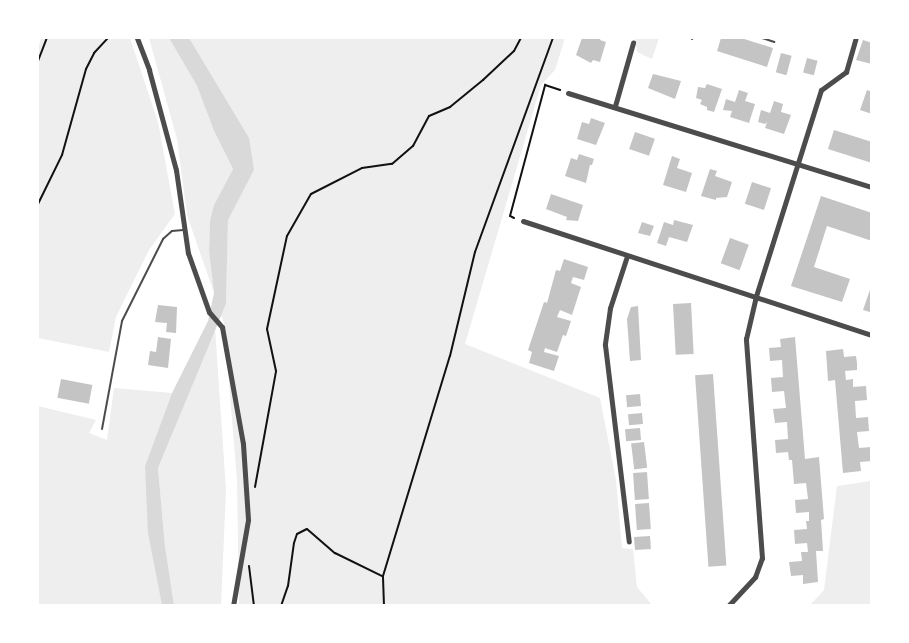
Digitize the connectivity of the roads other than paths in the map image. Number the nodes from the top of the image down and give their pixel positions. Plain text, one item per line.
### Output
1 (137, 38) edge
2 (762, 38) edge
3 (856, 38) edge
4 (774, 42) dead end
5 (633, 43) dead end
6 (568, 93) road end
7 (615, 106) junction
8 (799, 163) junction
9 (872, 187) edge
10 (523, 221) road end
11 (183, 230) junction
12 (627, 256) junction
13 (756, 296) junction
14 (872, 335) edge
15 (102, 429) dead end
16 (629, 542) dead end
17 (233, 606) edge
18 (728, 606) edge

1 - 11 street
2 - 4 lane
3 - 8 street
5 - 7 street
6 - 7 street
7 - 8 street
8 - 9 street
8 - 13 street
10 - 12 street
11 - 15 lane
11 - 17 street
12 - 13 street
12 - 16 street
13 - 14 street
13 - 18 street

